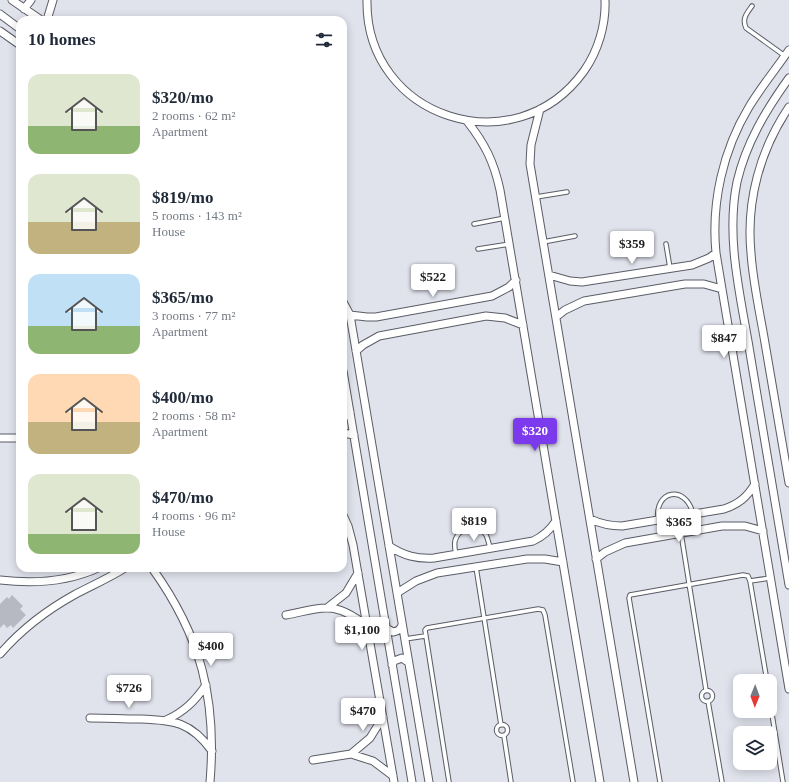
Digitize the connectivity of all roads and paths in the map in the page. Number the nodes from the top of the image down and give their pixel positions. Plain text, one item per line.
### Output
1 (12, 0) edge
2 (31, 0) edge
3 (53, 0) edge
4 (367, 0) edge
5 (605, 0) edge
6 (752, 6) dead end
7 (24, 9) junction
8 (0, 14) edge
9 (34, 16) edge
10 (48, 16) edge
11 (16, 26) edge
12 (0, 31) edge
13 (16, 42) edge
14 (787, 53) edge
15 (789, 78) edge
16 (789, 107) edge
17 (540, 109) junction
18 (467, 121) junction
19 (567, 192) dead end
20 (536, 197) junction
21 (505, 218) junction
22 (474, 224) dead end
23 (575, 236) dead end
24 (543, 242) junction
25 (510, 244) junction
26 (666, 244) dead end
27 (478, 249) dead end
28 (716, 253) junction
29 (670, 268) junction
30 (549, 275) junction
31 (516, 280) junction
32 (722, 289) junction
33 (347, 309) edge
34 (350, 315) junction
35 (556, 317) junction
36 (523, 326) junction
37 (356, 351) junction
38 (347, 395) edge
39 (350, 412) junction
40 (347, 415) edge
41 (347, 434) edge
42 (354, 435) junction
43 (0, 438) edge
44 (16, 438) edge
45 (789, 483) edge
46 (754, 484) junction
47 (693, 514) junction
48 (590, 519) junction
49 (658, 520) junction
50 (556, 521) junction
51 (347, 525) edge
52 (762, 531) junction
53 (680, 533) junction
54 (389, 546) junction
55 (490, 549) junction
56 (456, 555) junction
57 (596, 559) junction
58 (563, 562) junction
59 (476, 567) junction
60 (88, 572) edge
61 (118, 572) edge
62 (155, 572) edge
63 (358, 573) junction
64 (770, 578) junction
65 (0, 580) edge
66 (750, 581) junction
67 (689, 584) junction
68 (789, 585) edge
69 (397, 593) junction
70 (327, 608) junction
71 (286, 615) dead end
72 (484, 618) junction
73 (402, 625) junction
74 (368, 627) junction
75 (386, 628) junction
76 (425, 636) junction
77 (405, 639) junction
78 (0, 654) edge
79 (408, 662) junction
80 (392, 665) junction
81 (766, 674) edge
82 (206, 685) junction
83 (789, 689) edge
84 (706, 690) junction
85 (708, 701) junction
86 (383, 717) junction
87 (90, 718) dead end
88 (773, 718) edge
89 (166, 720) junction
90 (501, 725) junction
91 (504, 736) junction
92 (212, 751) junction
93 (351, 754) junction
94 (313, 760) dead end
95 (393, 779) edge
96 (210, 782) edge
97 (412, 782) edge
98 (429, 782) edge
99 (449, 782) edge
100 (511, 782) edge
101 (573, 782) edge
102 (600, 782) edge
103 (634, 782) edge
104 (660, 782) edge
105 (722, 782) edge
106 (783, 782) edge

1 - 7 street
2 - 7 street
3 - 10 street
4 - 18 street
5 - 17 street
6 - 14 lane
7 - 9 street
8 - 11 street
12 - 13 street
14 - 28 street
15 - 68 street
16 - 45 street
17 - 18 street
17 - 20 street
18 - 21 street
19 - 20 lane
20 - 24 street
21 - 22 lane
21 - 25 street
23 - 24 lane
24 - 30 street
25 - 27 lane
25 - 31 street
26 - 29 lane
28 - 29 street
28 - 32 street
29 - 30 street
30 - 35 street
31 - 34 street
31 - 36 street
32 - 35 street
32 - 46 street
33 - 34 street
34 - 37 street
35 - 48 street
36 - 37 street
36 - 50 street
37 - 54 street
38 - 39 street
39 - 40 street
39 - 42 street
41 - 42 street
42 - 75 street
43 - 44 street
46 - 47 street
46 - 52 street
47 - 49 street
47 - 49 lane
48 - 49 street
48 - 57 street
50 - 55 street
50 - 58 street
51 - 63 street
52 - 53 street
52 - 64 street
53 - 57 street
53 - 67 lane
54 - 56 street
54 - 69 street
55 - 56 street
55 - 56 lane
57 - 103 street
58 - 59 street
58 - 102 street
59 - 69 street
59 - 72 lane
60 - 65 street
61 - 78 street
62 - 82 street
63 - 70 street
63 - 74 street
64 - 66 lane
64 - 83 street
66 - 67 lane
66 - 81 lane
67 - 84 lane
67 - 104 lane
69 - 73 street
70 - 71 street
70 - 74 street
72 - 76 lane
72 - 90 lane
72 - 101 lane
73 - 75 street
73 - 77 street
74 - 86 street
75 - 80 street
76 - 77 lane
76 - 99 lane
77 - 79 street
79 - 80 street
79 - 98 street
80 - 97 street
82 - 89 street
82 - 92 street
84 - 85 lane
84 - 85 lane
85 - 105 lane
86 - 93 street
86 - 95 street
87 - 89 street
88 - 106 lane
89 - 92 street
90 - 91 lane
90 - 91 lane
91 - 100 lane
92 - 96 street
93 - 94 street
93 - 95 street

